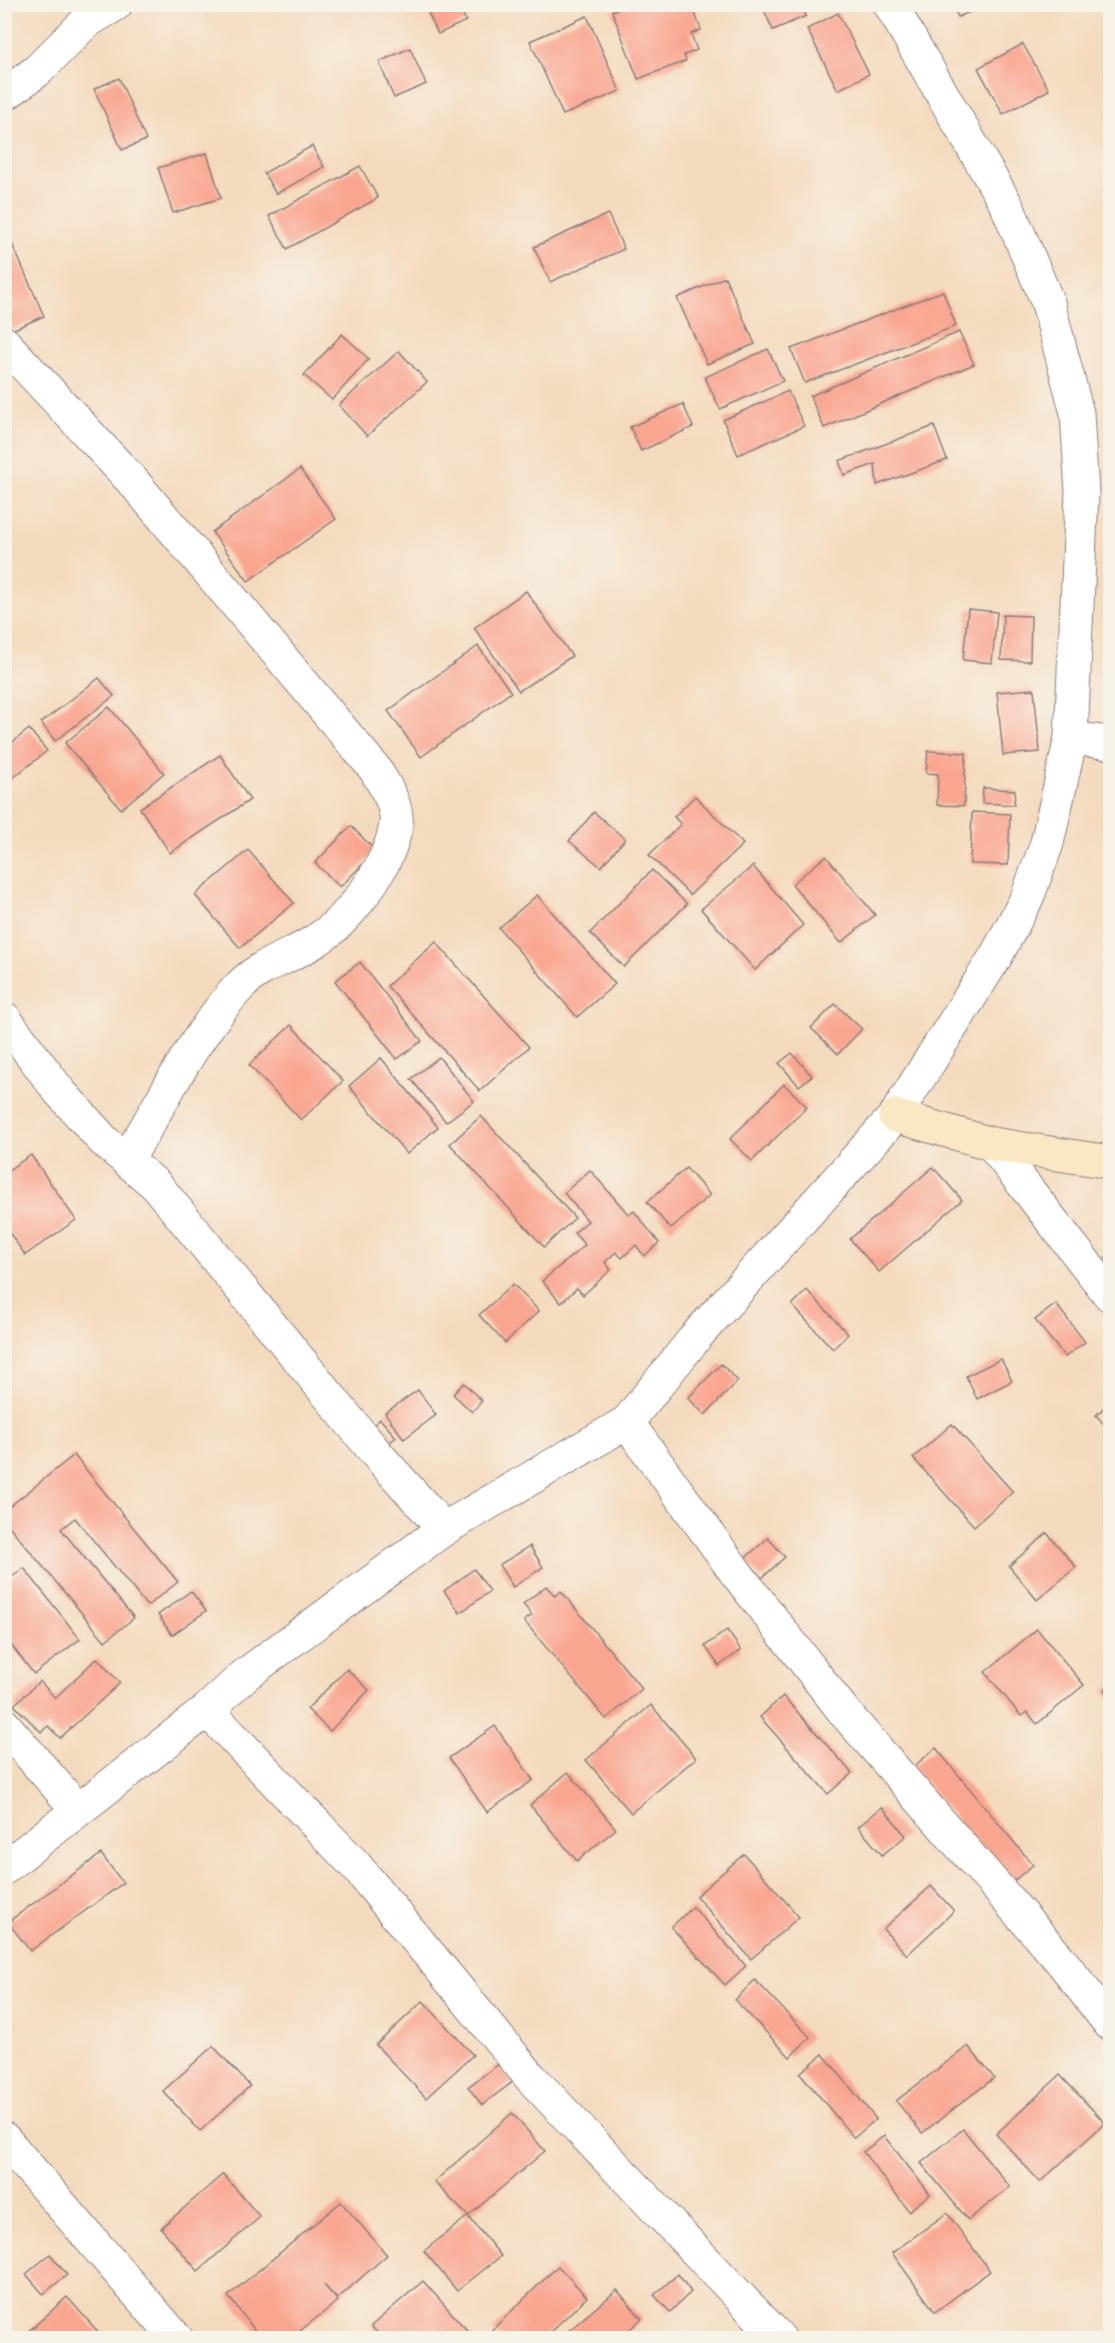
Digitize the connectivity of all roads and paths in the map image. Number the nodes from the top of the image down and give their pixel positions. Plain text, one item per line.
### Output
1 (116, 4) edge
2 (890, 4) edge
3 (4, 95) edge
4 (4, 343) edge
5 (1071, 738) junction
6 (1110, 743) edge
7 (4, 1018) edge
8 (895, 1116) junction
9 (992, 1144) junction
10 (127, 1160) junction
11 (1110, 1162) edge
12 (1110, 1295) edge
13 (627, 1422) junction
14 (444, 1529) junction
15 (207, 1710) junction
16 (4, 1725) edge
17 (77, 1809) junction
18 (4, 1868) edge
19 (1110, 2024) edge
20 (4, 2139) edge
21 (167, 2335) edge
22 (779, 2338) edge

1 - 3 street
2 - 5 street
4 - 10 street
5 - 6 street
5 - 8 street
7 - 10 street
8 - 9 street
8 - 13 street
9 - 11 street
9 - 12 street
10 - 14 street
13 - 14 street
13 - 19 street
14 - 15 street
15 - 17 street
15 - 22 street
16 - 17 street
17 - 18 street
20 - 21 street

